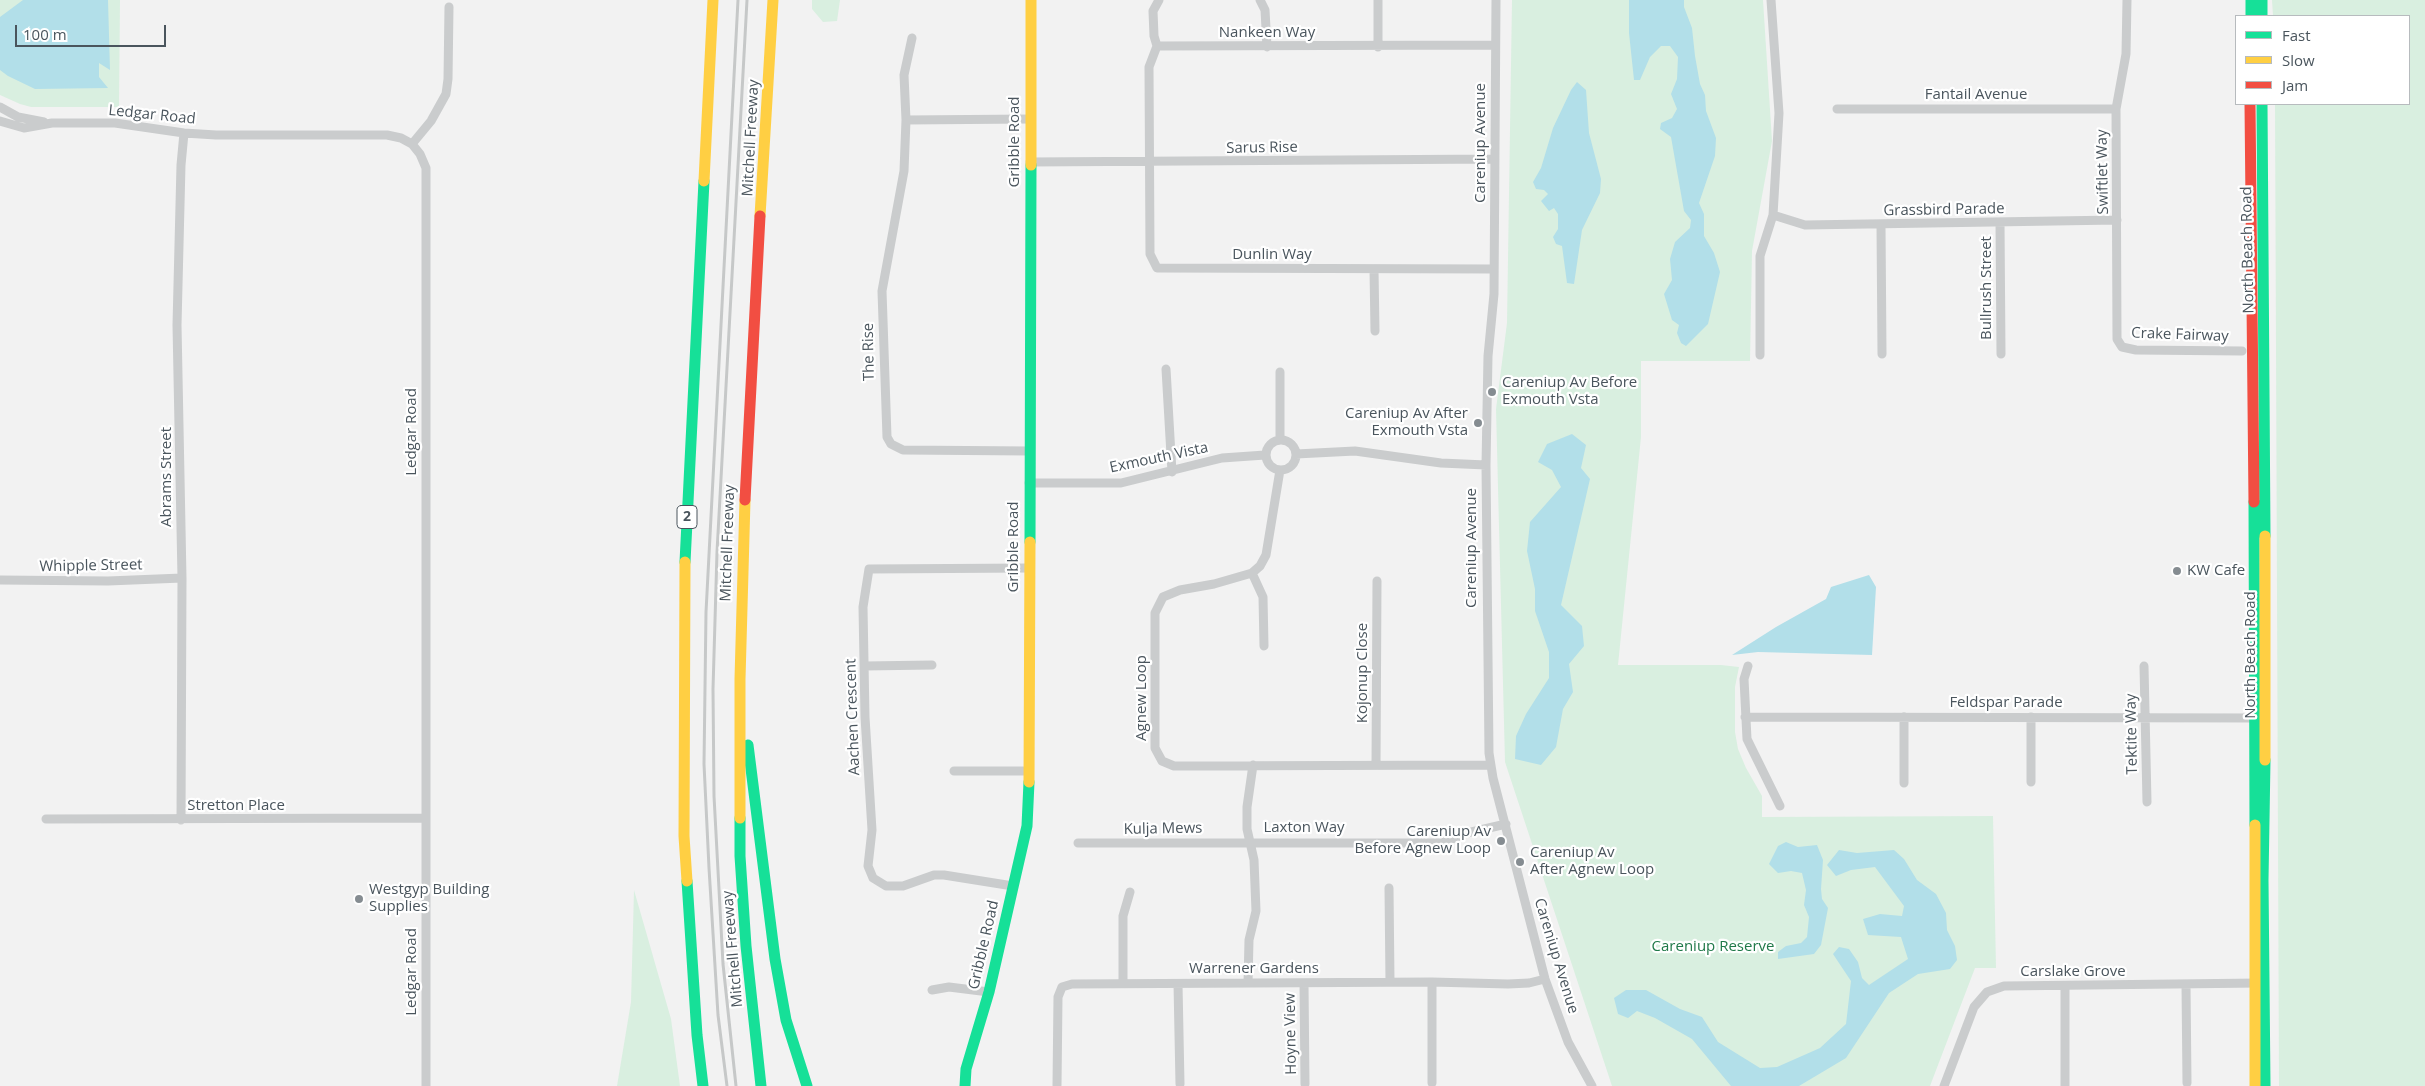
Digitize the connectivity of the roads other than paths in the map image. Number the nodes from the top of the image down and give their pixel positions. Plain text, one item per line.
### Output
1 (713, 0) edge
2 (773, 0) edge
3 (1030, 0) edge
4 (1159, 0) edge
5 (1260, 0) edge
6 (1378, 0) edge
7 (1496, 0) edge
8 (1771, 0) edge
9 (2126, 0) edge
10 (2251, 0) edge
11 (2262, 0) edge
12 (448, 7) dead end
13 (2251, 15) edge
14 (2262, 15) edge
15 (912, 38) dead end
16 (1157, 46) junction
17 (1378, 46) junction
18 (1495, 46) junction
19 (1267, 47) junction
20 (2250, 105) edge
21 (2262, 105) edge
22 (0, 107) edge
23 (1837, 109) dead end
24 (2116, 109) junction
25 (1030, 118) junction
26 (906, 120) junction
27 (0, 121) edge
28 (52, 123) junction
29 (184, 133) junction
30 (412, 144) junction
31 (1495, 159) junction
32 (1030, 162) junction
33 (1149, 162) junction
34 (1773, 215) junction
35 (2117, 220) junction
36 (2000, 222) junction
37 (1881, 225) junction
38 (1374, 269) junction
39 (1494, 269) junction
40 (1375, 331) dead end
41 (2119, 344) joint
42 (2242, 351) dead end
43 (1760, 354) dead end
44 (1882, 354) dead end
45 (2001, 354) dead end
46 (1166, 369) dead end
47 (1280, 372) dead end
48 (1280, 439) junction
49 (1029, 451) junction
50 (1296, 454) junction
51 (1265, 455) junction
52 (1486, 464) junction
53 (1280, 470) junction
54 (1172, 472) junction
55 (1029, 483) junction
56 (1029, 568) junction
57 (1252, 572) junction
58 (182, 578) junction
59 (0, 580) edge
60 (1377, 581) dead end
61 (1264, 646) dead end
62 (932, 665) dead end
63 (865, 666) junction
64 (1748, 666) dead end
65 (2144, 666) dead end
66 (740, 678) junction
67 (1745, 717) junction
68 (1904, 717) junction
69 (2031, 717) junction
70 (2145, 717) junction
71 (2261, 718) junction
72 (1252, 765) junction
73 (1376, 765) junction
74 (1490, 765) junction
75 (954, 771) dead end
76 (1029, 771) junction
77 (2031, 782) dead end
78 (1904, 783) dead end
79 (2147, 802) dead end
80 (1780, 806) dead end
81 (425, 818) junction
82 (46, 819) dead end
83 (181, 820) junction
84 (1506, 824) junction
85 (1249, 842) junction
86 (1078, 843) dead end
87 (1013, 886) junction
88 (1389, 888) dead end
89 (1130, 892) dead end
90 (1545, 979) junction
91 (1390, 982) junction
92 (1432, 982) junction
93 (1123, 983) junction
94 (1248, 983) junction
95 (1304, 983) junction
96 (2259, 983) junction
97 (1178, 984) junction
98 (2186, 985) junction
99 (2065, 986) junction
100 (932, 990) dead end
101 (989, 992) junction
102 (1432, 1083) dead end
103 (2187, 1083) dead end
104 (1180, 1084) dead end
105 (1306, 1084) dead end
106 (1589, 1084) edge
107 (1056, 1085) edge
108 (426, 1086) edge
109 (703, 1086) edge
110 (761, 1086) edge
111 (807, 1086) edge
112 (965, 1086) edge
113 (1944, 1086) edge
114 (2065, 1086) edge
115 (2255, 1086) edge
116 (2265, 1086) edge

1 - 109 main road, 2
2 - 66 main road, Mitchell Freeway
3 - 25 main road, Gribble Road
4 - 16 street
5 - 19 street
6 - 17 street
7 - 18 street, Careniup Avenue
8 - 34 street
9 - 24 street, Swiftlet Way
10 - 13 main road
11 - 14 main road
12 - 30 street
15 - 26 street
16 - 19 street, Nankeen Way
16 - 33 street
17 - 18 street, Nankeen Way
17 - 19 street, Nankeen Way
18 - 31 street, Careniup Avenue
20 - 71 main road, North Beach Road
21 - 71 main road, North Beach Road
22 - 28 street, Ledgar Road
23 - 24 street, Fantail Avenue
24 - 35 street, Swiftlet Way
25 - 26 street
25 - 32 main road, Gribble Road
26 - 49 street, The Rise
27 - 28 street, Ledgar Road
28 - 29 street, Ledgar Road
29 - 30 street, Ledgar Road
29 - 58 street, Abrams Street
30 - 81 street, Ledgar Road
31 - 33 street, Sarus Rise
31 - 39 street, Careniup Avenue
32 - 33 street, Sarus Rise
32 - 49 main road, Gribble Road
33 - 38 street, Dunlin Way
34 - 37 street, Grassbird Parade
34 - 43 street
35 - 36 street, Grassbird Parade
35 - 41 street, Swiftlet Way
36 - 37 street, Grassbird Parade
36 - 45 street, Bullrush Street
37 - 44 street
38 - 39 street, Dunlin Way
38 - 40 street
39 - 52 street, Careniup Avenue
41 - 42 street, Crake Fairway
46 - 54 street
47 - 48 street
48 - 50 street
48 - 51 street
49 - 55 main road, Gribble Road
50 - 52 street
50 - 53 street
51 - 53 street
51 - 54 street, Exmouth Vista
52 - 74 street, Careniup Avenue
53 - 57 street
54 - 55 street, Exmouth Vista
55 - 56 main road, Gribble Road
56 - 63 street, Aachen Crescent
56 - 76 main road, Gribble Road
57 - 61 street
57 - 72 street, Agnew Loop
58 - 59 street, Whipple Street
58 - 83 street, Abrams Street
60 - 73 street, Kojonup Close
62 - 63 street
63 - 87 street, Aachen Crescent
64 - 67 street
65 - 70 street, Tektite Way
66 - 110 main road, Mitchell Freeway
66 - 111 main road
67 - 68 street, Feldspar Parade
67 - 80 street
68 - 69 street, Feldspar Parade
68 - 78 street
69 - 70 street, Feldspar Parade
69 - 77 street
70 - 71 street, Feldspar Parade
70 - 79 street, Tektite Way
71 - 96 main road, North Beach Road
72 - 73 street, Agnew Loop
72 - 85 street
73 - 74 street, Agnew Loop
74 - 84 street, Careniup Avenue
75 - 76 street
76 - 87 main road, Gribble Road
81 - 83 street, Stretton Place
81 - 108 street, Ledgar Road
82 - 83 street, Stretton Place
84 - 85 street, Laxton Way
84 - 90 street, Careniup Avenue
85 - 86 street, Kulja Mews
85 - 94 street
87 - 101 main road, Gribble Road
88 - 91 street
89 - 93 street
90 - 92 street, Warrener Gardens
90 - 106 street, Careniup Avenue
91 - 92 street, Warrener Gardens
91 - 95 street, Warrener Gardens
92 - 102 street
93 - 97 street, Warrener Gardens
93 - 107 street, Warrener Gardens
94 - 95 street, Warrener Gardens
94 - 97 street, Warrener Gardens
95 - 105 street, Hoyne View
96 - 98 street, Carslake Grove
96 - 115 main road, North Beach Road
96 - 116 main road, North Beach Road
97 - 104 street
98 - 99 street, Carslake Grove
98 - 103 street
99 - 113 street, Carslake Grove
99 - 114 street
100 - 101 street
101 - 112 main road, Gribble Road

